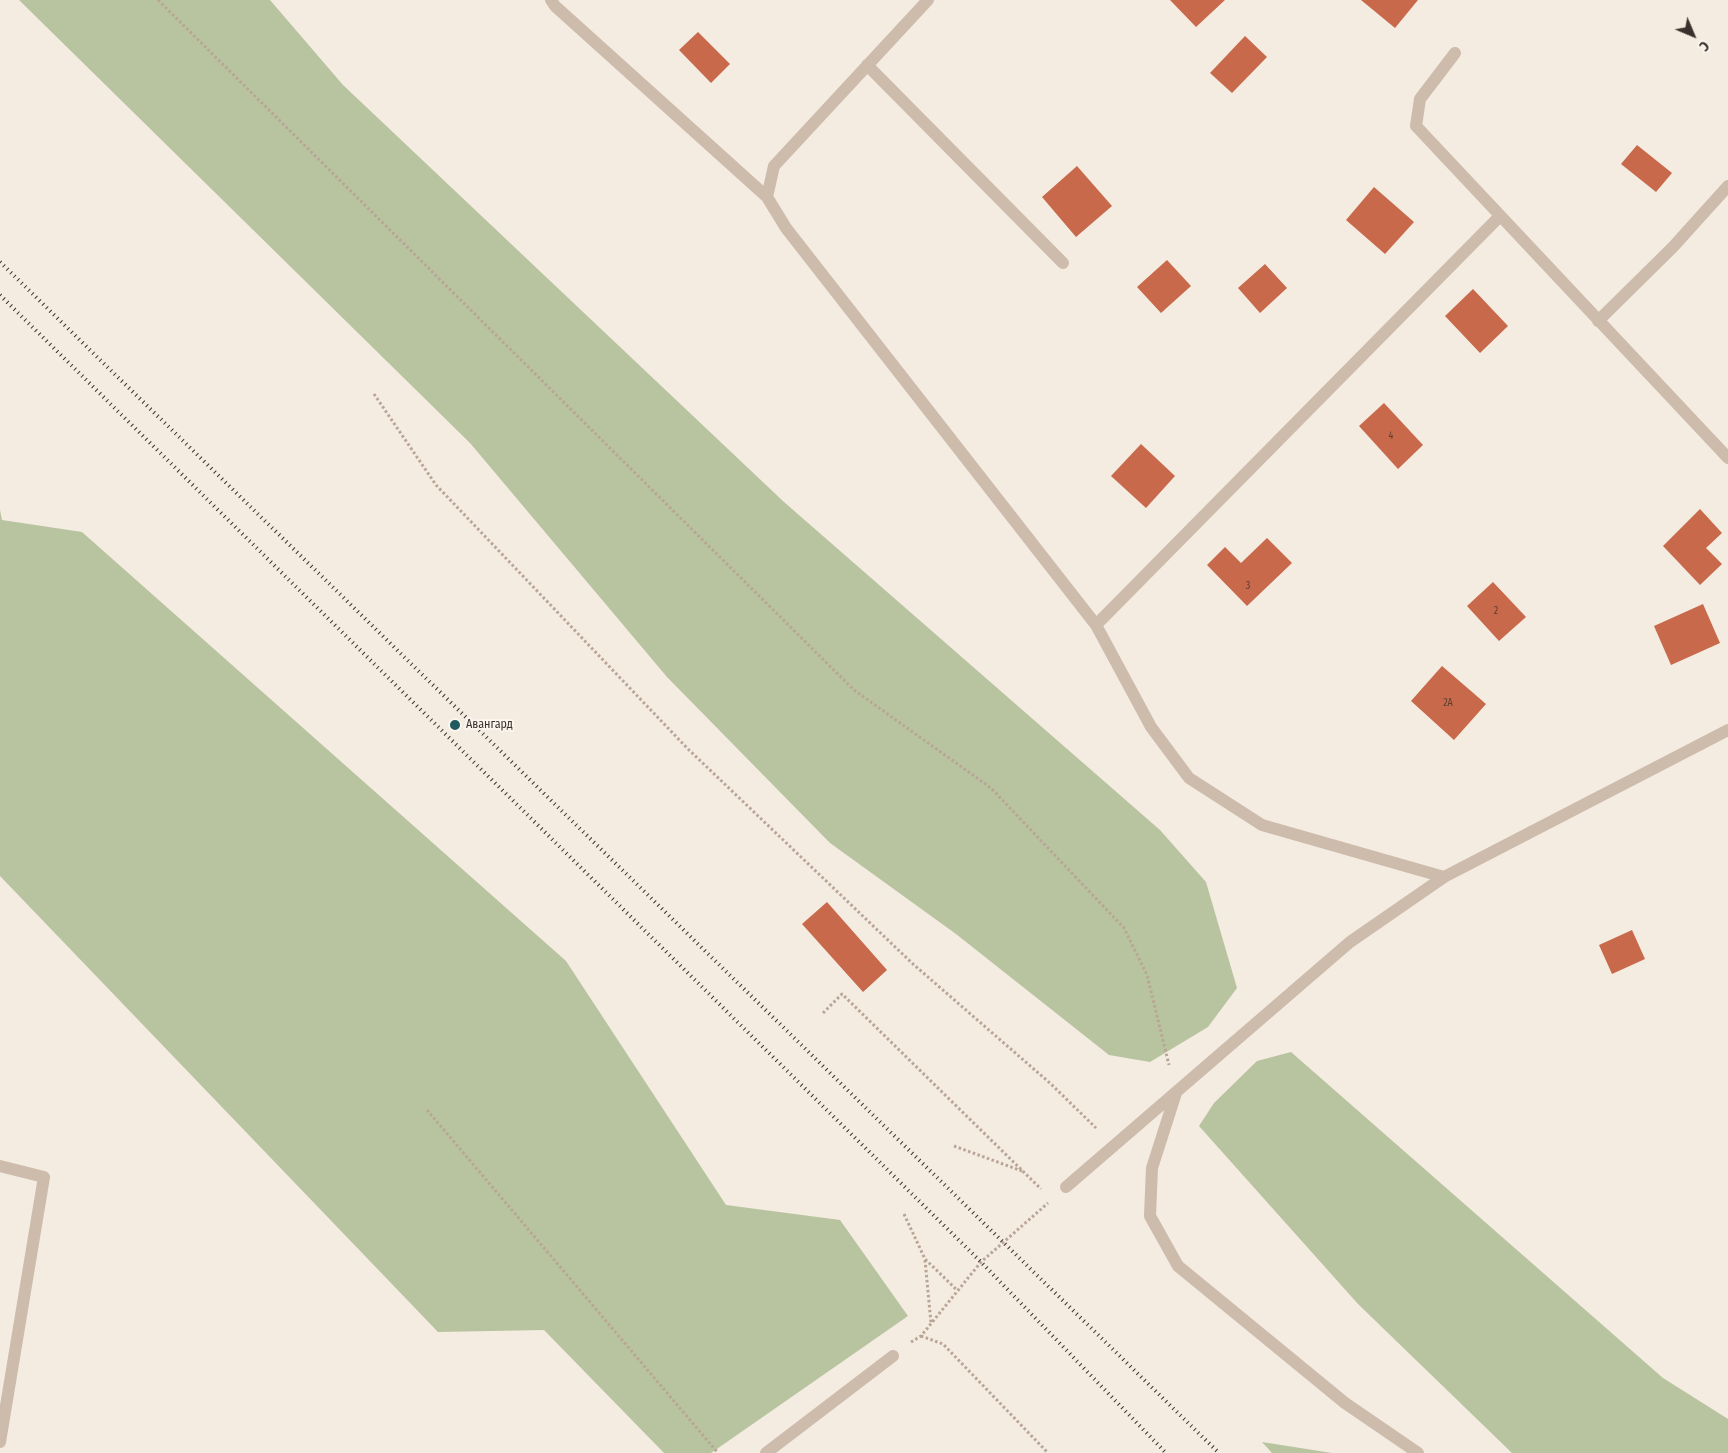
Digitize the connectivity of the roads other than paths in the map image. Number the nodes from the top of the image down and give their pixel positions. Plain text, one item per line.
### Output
1 (550, 0) edge
2 (928, 0) edge
3 (1455, 53) dead end
4 (867, 65) junction
5 (1728, 186) edge
6 (767, 198) junction
7 (1500, 216) junction
8 (1063, 263) dead end
9 (1598, 321) junction
10 (1728, 458) edge
11 (1096, 625) junction
12 (1728, 730) edge
13 (1444, 877) junction
14 (1176, 1093) junction
15 (0, 1166) edge
16 (1066, 1187) road end
17 (892, 1356) road end
18 (0, 1442) edge
19 (766, 1453) edge
20 (1418, 1453) edge

1 - 6 street
2 - 4 street
3 - 7 street
4 - 6 street
4 - 8 street
5 - 9 street
6 - 11 street
7 - 9 street
7 - 11 street
9 - 10 street
11 - 13 street
12 - 13 street
13 - 14 street
14 - 16 street
14 - 20 street
15 - 18 street
17 - 19 street

